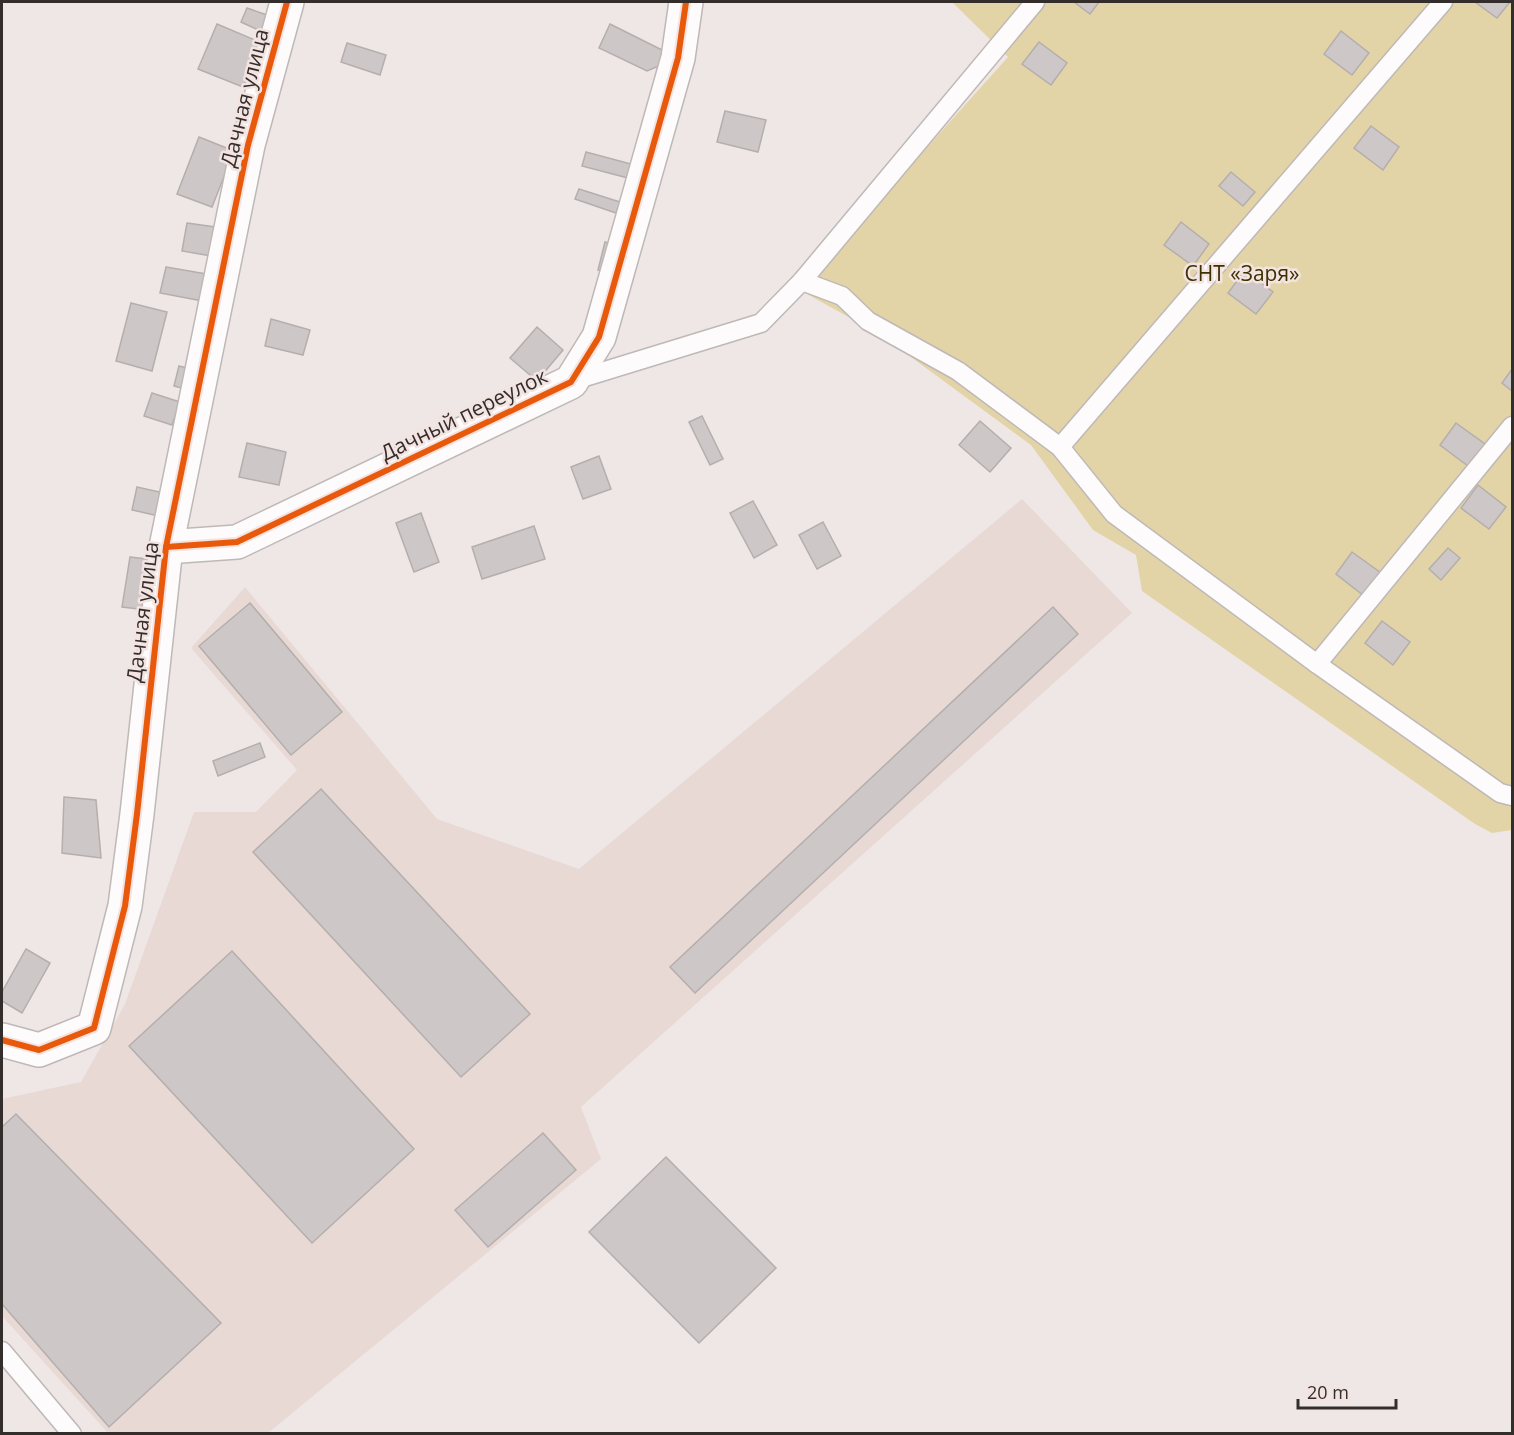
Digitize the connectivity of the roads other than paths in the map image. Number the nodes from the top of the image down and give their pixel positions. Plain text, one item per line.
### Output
1 (287, 2) edge
2 (686, 2) edge
3 (1035, 2) edge
4 (1443, 2) edge
5 (802, 281) junction
6 (571, 382) junction
7 (1512, 426) edge
8 (1060, 447) junction
9 (166, 547) junction
10 (1317, 664) junction
11 (1512, 796) edge
12 (2, 1040) edge
13 (2, 1351) edge
14 (72, 1434) edge

1 - 9 street, Дачная улица
2 - 6 street, Дачный переулок
3 - 5 lane
4 - 8 lane
5 - 6 lane
5 - 8 lane
6 - 9 street, Дачный переулок
7 - 10 lane
8 - 10 lane
9 - 12 street, Дачная улица
10 - 11 lane
13 - 14 lane

